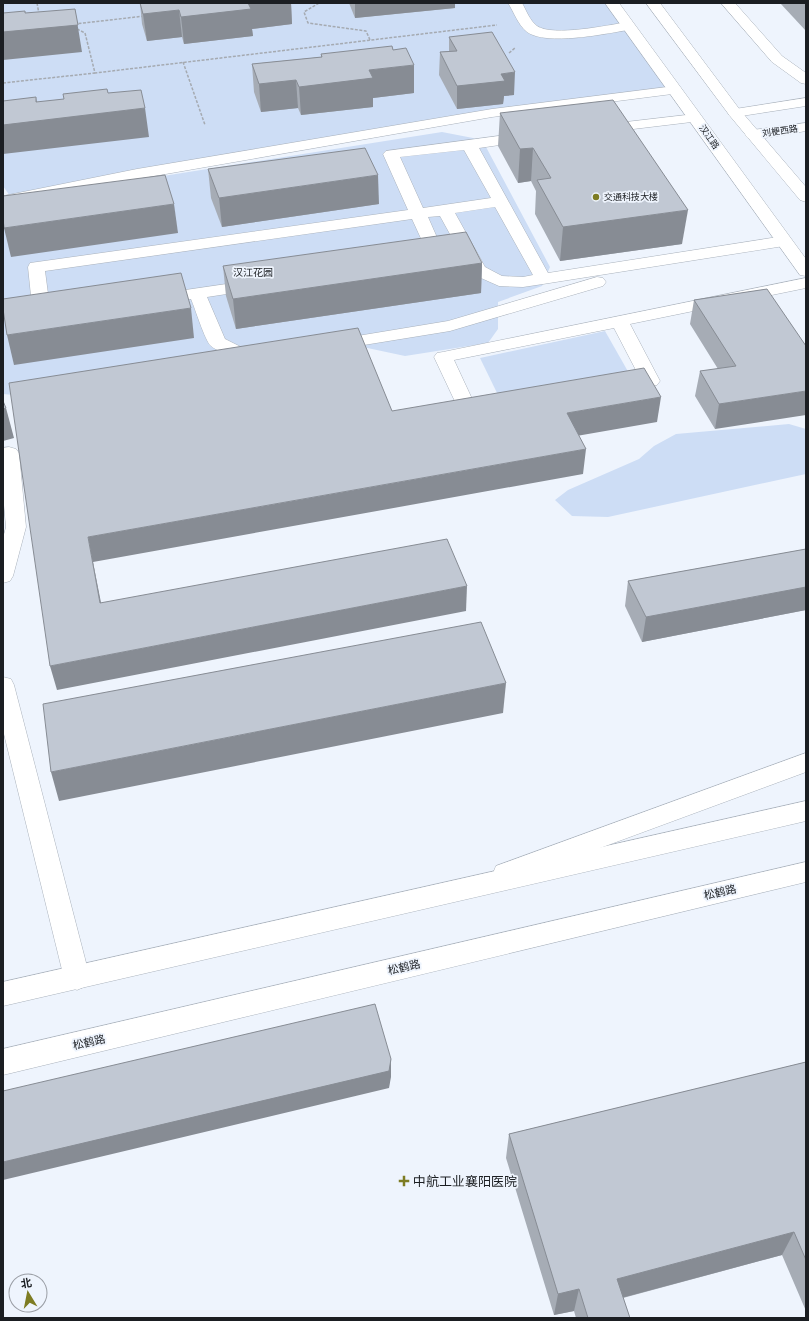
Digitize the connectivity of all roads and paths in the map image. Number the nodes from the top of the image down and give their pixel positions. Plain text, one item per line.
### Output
1 (37, 3) edge
2 (319, 3) edge
3 (515, 3) edge
4 (612, 3) edge
5 (653, 3) edge
6 (728, 3) edge
7 (146, 16) dead end
8 (39, 17) edge
9 (527, 22) junction
10 (68, 25) edge
11 (628, 26) junction
12 (74, 28) edge
13 (370, 40) junction
14 (183, 62) junction
15 (96, 73) junction
16 (806, 80) edge
17 (3, 83) edge
18 (675, 90) junction
19 (806, 102) edge
20 (735, 113) junction
21 (695, 118) junction
22 (205, 125) dead end
23 (806, 127) edge
24 (586, 130) edge
25 (753, 134) junction
26 (547, 135) edge
27 (469, 144) junction
28 (806, 197) edge
29 (3, 201) edge
30 (500, 201) junction
31 (445, 210) junction
32 (418, 214) junction
33 (784, 241) junction
34 (469, 253) junction
35 (681, 258) junction
36 (806, 271) edge
37 (543, 279) junction
38 (267, 283) edge
39 (806, 284) edge
40 (197, 293) junction
41 (143, 301) edge
42 (66, 312) edge
43 (618, 321) junction
44 (317, 348) edge
45 (271, 355) edge
46 (613, 387) edge
47 (499, 405) edge
48 (3, 455) edge
49 (3, 576) edge
50 (3, 685) edge
51 (806, 762) edge
52 (806, 811) edge
53 (806, 872) edge
54 (457, 890) junction
55 (77, 978) junction
56 (3, 994) edge
57 (3, 1062) edge

1 - 8 path
2 - 13 path
3 - 9 main road
4 - 11 main road, 汉江路
5 - 20 main road
6 - 16 main road
7 - 10 path
9 - 11 main road
9 - 13 path
11 - 18 main road, 汉江路
12 - 15 path
13 - 14 path
14 - 15 path
14 - 22 path
15 - 17 path
18 - 21 main road, 汉江路
18 - 29 main road
19 - 20 main road
20 - 25 main road
21 - 24 main road
21 - 33 main road, 汉江路
23 - 25 main road, 刘梗西路
25 - 28 main road
26 - 27 main road
27 - 30 main road
27 - 32 main road
30 - 31 main road
30 - 37 main road
31 - 32 main road
31 - 34 main road
32 - 34 main road
32 - 42 main road
33 - 35 main road
33 - 36 main road, 汉江路
34 - 37 main road
35 - 37 main road
35 - 44 main road
38 - 40 main road
39 - 43 main road
40 - 41 main road
40 - 45 main road
43 - 46 main road
43 - 47 main road
48 - 49 main road
50 - 55 main road
51 - 54 main road
52 - 54 main road
53 - 57 main road, 松鹤路
54 - 55 main road
55 - 56 main road

